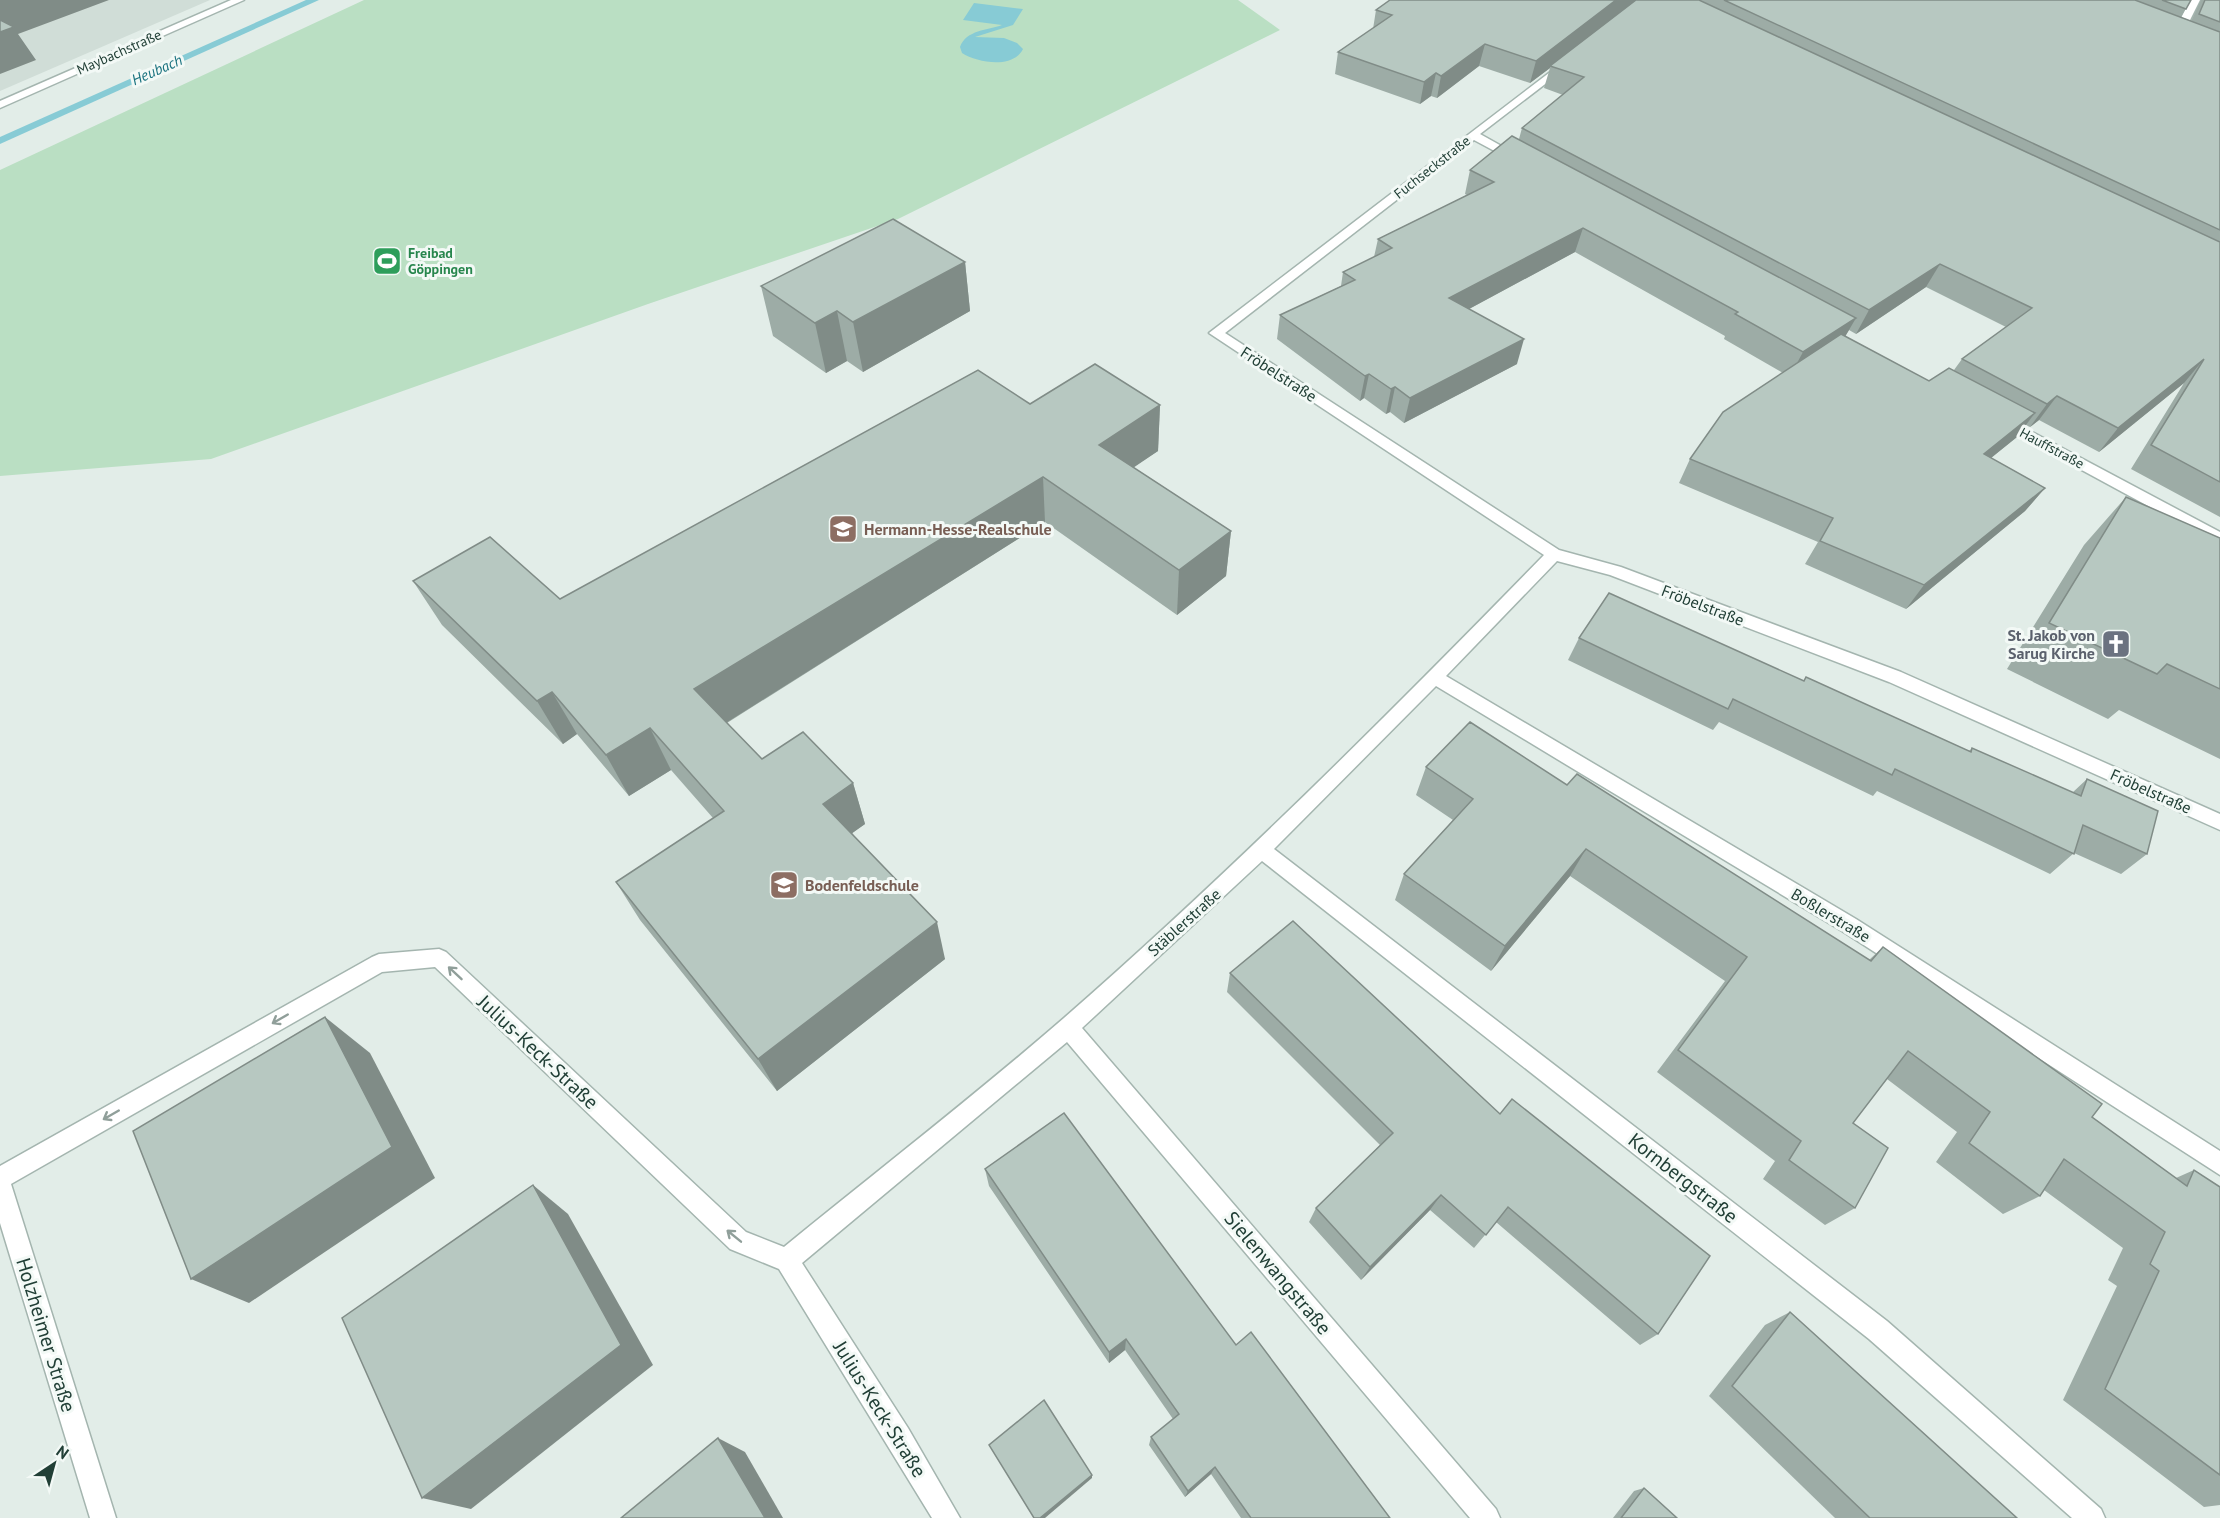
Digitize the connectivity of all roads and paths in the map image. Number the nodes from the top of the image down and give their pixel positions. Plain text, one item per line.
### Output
1 (239, 0) edge
2 (2195, 0) edge
3 (2165, 34) edge
4 (2176, 38) junction
5 (2187, 43) edge
6 (1572, 59) edge
7 (0, 105) edge
8 (1473, 135) junction
9 (1532, 167) edge
10 (1216, 333) joint
11 (1984, 411) edge
12 (2220, 539) edge
13 (1554, 554) junction
14 (1436, 678) junction
15 (2220, 822) edge
16 (1262, 850) junction
17 (1068, 1027) junction
18 (2220, 1164) edge
19 (0, 1178) edge
20 (0, 1186) edge
21 (787, 1260) junction
22 (103, 1518) edge
23 (947, 1518) edge
24 (1487, 1518) edge
25 (2092, 1518) edge

1 - 7 street, Maybachstraße
2 - 4 street
3 - 4 street
4 - 5 street
6 - 8 street, Fuchseckstraße
8 - 9 street
8 - 10 street, Fuchseckstraße
10 - 13 street, Fröbelstraße
11 - 12 street, Hauffstraße
13 - 14 street, Stäblerstraße
13 - 15 street, Fröbelstraße
14 - 16 street, Stäblerstraße
14 - 18 street, Boßlerstraße
16 - 17 street, Stäblerstraße
16 - 25 street, Kornbergstraße
17 - 21 street, Stäblerstraße
17 - 24 street, Sielenwangstraße
21 -> 19 street, Julius-Keck-Straße
20 - 22 street, Holzheimer Straße
21 - 23 street, Julius-Keck-Straße

